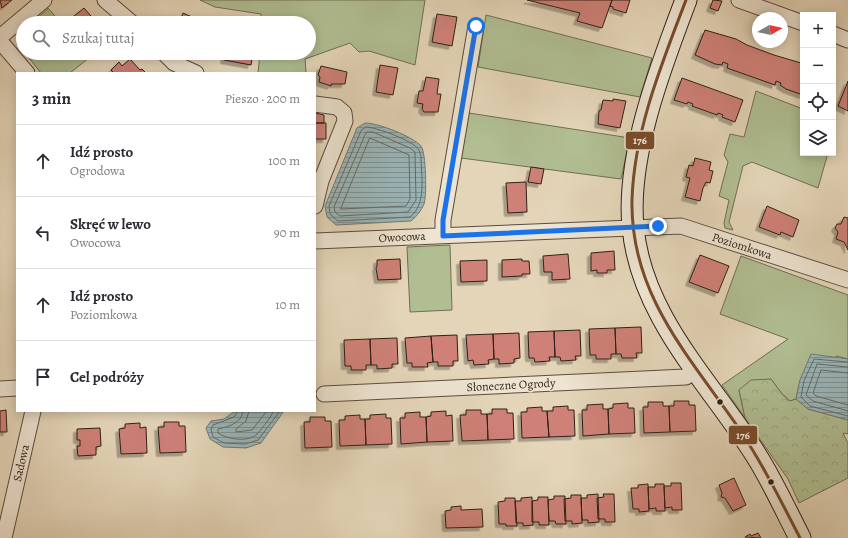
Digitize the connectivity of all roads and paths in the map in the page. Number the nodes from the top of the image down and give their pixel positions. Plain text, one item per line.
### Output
1 (44, 0) edge
2 (105, 0) edge
3 (686, 0) edge
4 (739, 0) edge
5 (25, 16) edge
6 (124, 16) edge
7 (800, 22) edge
8 (16, 24) edge
9 (476, 26) dead end
10 (836, 35) edge
11 (0, 37) edge
12 (848, 40) edge
13 (0, 41) edge
14 (16, 60) edge
15 (16, 60) edge
16 (171, 60) edge
17 (26, 72) edge
18 (194, 72) edge
19 (316, 104) edge
20 (316, 202) edge
21 (633, 228) junction
22 (443, 236) junction
23 (316, 241) edge
24 (848, 280) edge
25 (696, 370) junction
26 (16, 388) edge
27 (0, 389) edge
28 (324, 394) dead end
29 (33, 412) edge
30 (2, 536) edge
31 (800, 538) edge

1 - 5 street
2 - 6 street
3 - 21 street
4 - 7 street
8 - 11 street
9 - 22 street
10 - 12 street
13 - 14 street
15 - 17 street
16 - 18 street
19 - 20 street
21 - 22 street, Owocowa
21 - 24 street, Poziomkowa
21 - 25 street
22 - 23 street, Owocowa
25 - 28 street, Słoneczne Ogrody
25 - 31 street
26 - 27 street
29 - 30 street, Sadowa

